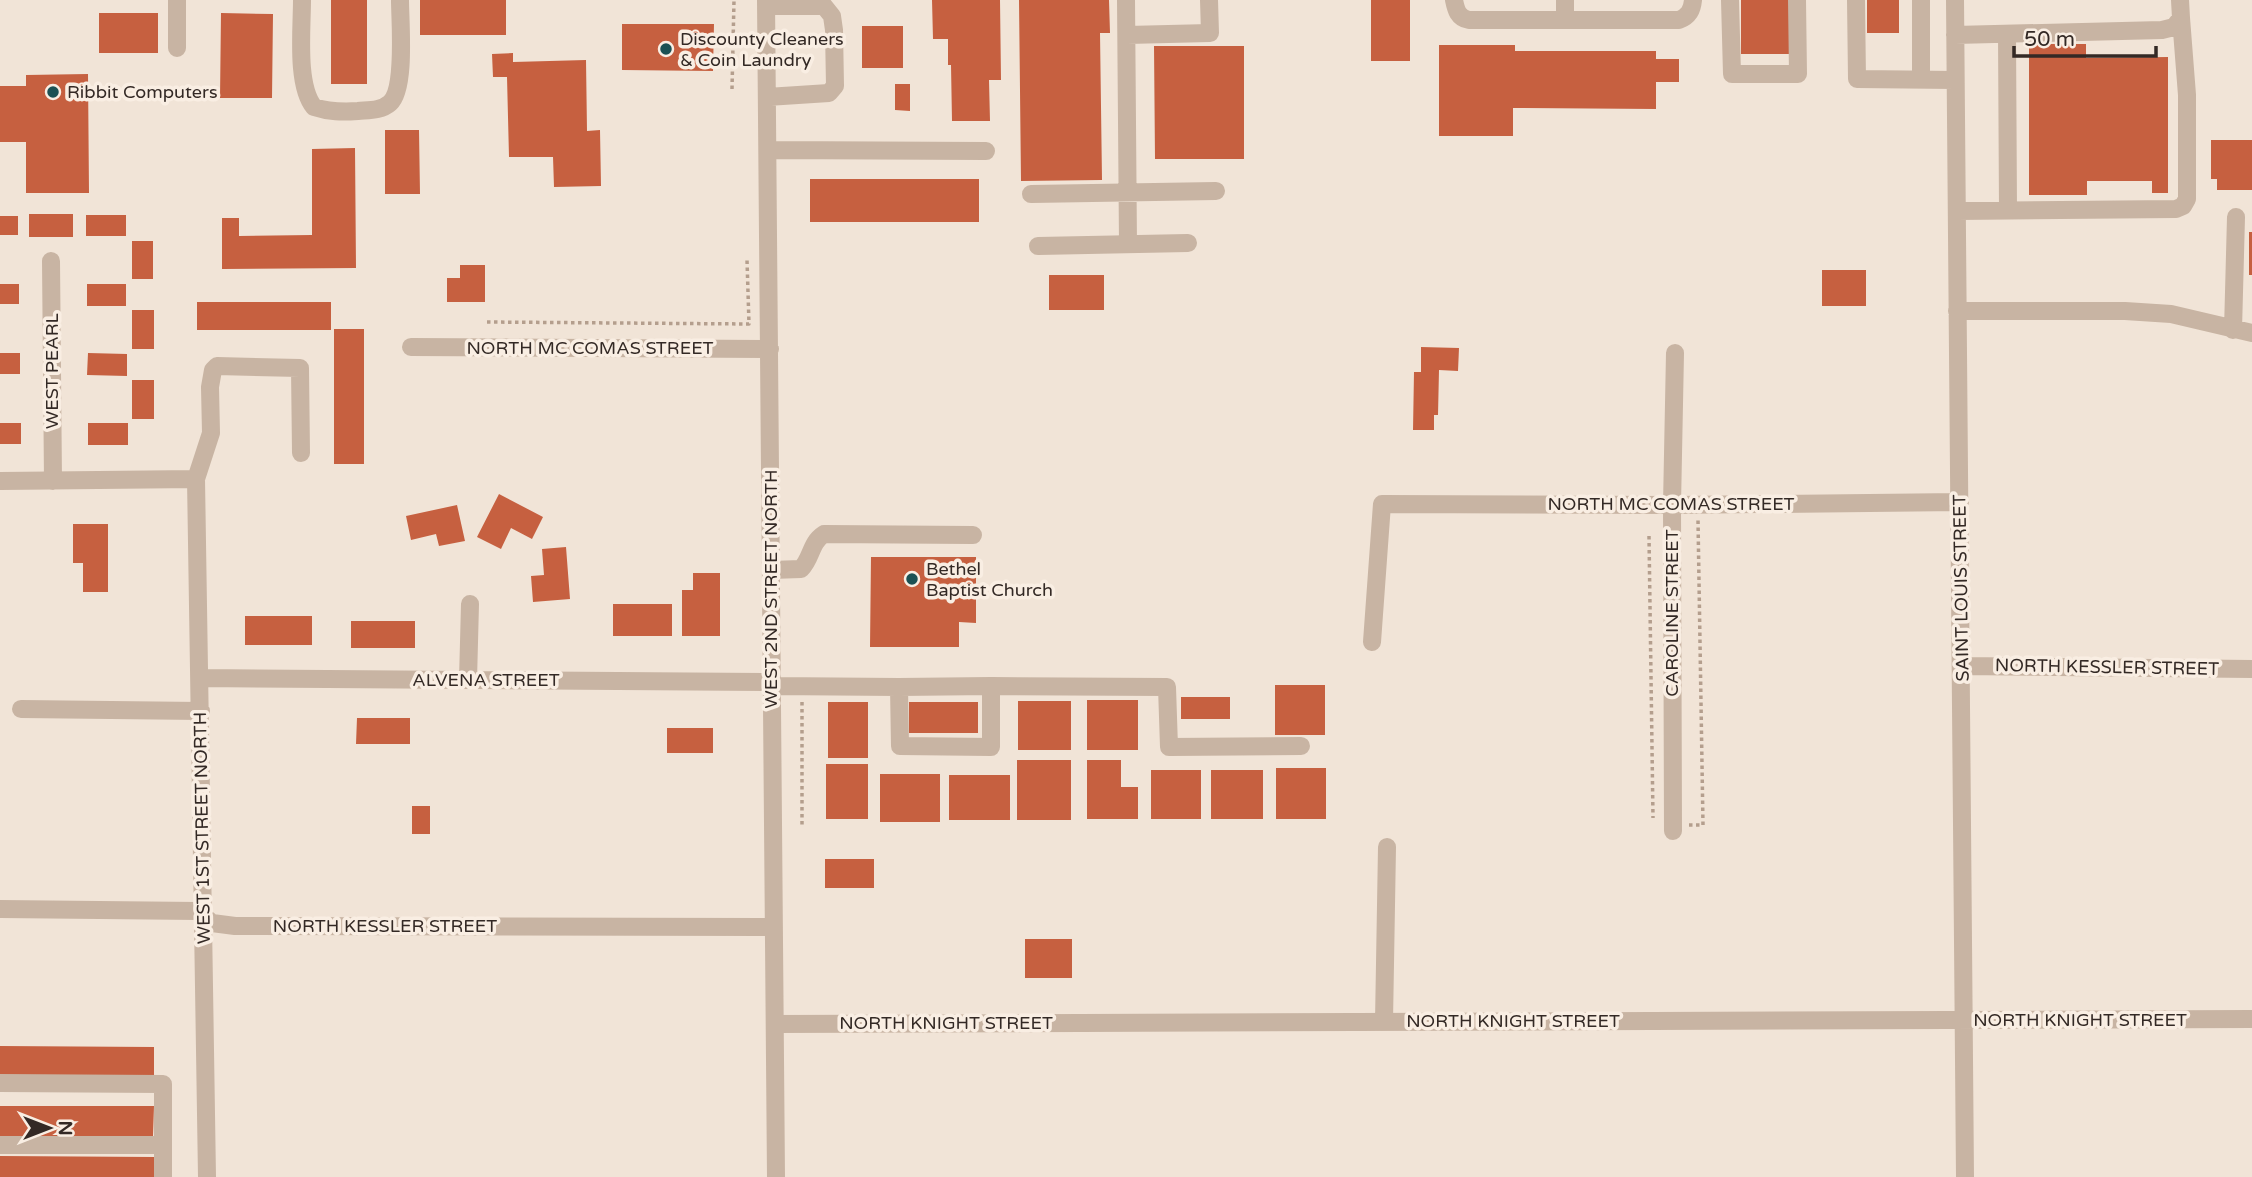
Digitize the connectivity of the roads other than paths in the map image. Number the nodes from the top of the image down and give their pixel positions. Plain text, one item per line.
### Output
1 (177, 0) edge
2 (302, 0) edge
3 (400, 0) edge
4 (1126, 0) edge
5 (1209, 0) edge
6 (1454, 0) edge
7 (1565, 0) edge
8 (1693, 0) edge
9 (1730, 0) edge
10 (1797, 0) edge
11 (1856, 0) edge
12 (1920, 0) edge
13 (1955, 0) edge
14 (766, 3) edge
15 (830, 3) edge
16 (2180, 9) edge
17 (1565, 20) junction
18 (2007, 34) junction
19 (1127, 35) junction
20 (1955, 35) junction
21 (177, 48) dead end
22 (1920, 80) junction
23 (1955, 80) junction
24 (767, 97) junction
25 (768, 150) junction
26 (986, 151) dead end
27 (1216, 191) dead end
28 (1128, 192) junction
29 (1031, 194) dead end
30 (2008, 210) junction
31 (1956, 211) junction
32 (2236, 217) dead end
33 (1188, 243) dead end
34 (1128, 244) junction
35 (1038, 246) dead end
36 (51, 261) dead end
37 (1957, 311) junction
38 (2233, 330) junction
39 (2252, 333) edge
40 (411, 347) dead end
41 (770, 349) junction
42 (1675, 353) dead end
43 (301, 453) dead end
44 (196, 479) junction
45 (0, 481) edge
46 (53, 481) junction
47 (1960, 502) junction
48 (1672, 505) junction
49 (973, 535) dead end
50 (771, 570) junction
51 (470, 604) dead end
52 (1372, 642) dead end
53 (1962, 666) junction
54 (2252, 668) edge
55 (200, 678) junction
56 (468, 680) junction
57 (772, 684) junction
58 (991, 686) junction
59 (899, 687) junction
60 (21, 709) dead end
61 (201, 711) junction
62 (1301, 746) dead end
63 (1674, 831) dead end
64 (1387, 847) dead end
65 (0, 909) edge
66 (203, 916) junction
67 (774, 927) junction
68 (2252, 1019) edge
69 (1964, 1021) junction
70 (1384, 1022) junction
71 (775, 1024) junction
72 (0, 1083) edge
73 (0, 1145) edge
74 (163, 1145) junction
75 (163, 1177) edge
76 (207, 1177) edge
77 (776, 1177) edge
78 (1965, 1177) edge

1 - 21 street
2 - 3 street
4 - 19 street
5 - 19 street
6 - 17 street
7 - 17 street
8 - 17 street
9 - 10 street
11 - 22 street
12 - 22 street
13 - 20 street, SAINT LOUIS STREET
14 - 15 street
14 - 24 street, WEST 2ND STREET NORTH
15 - 24 street
16 - 18 street
16 - 30 street
18 - 20 street
18 - 30 street
19 - 28 street
20 - 23 street, SAINT LOUIS STREET
22 - 23 street
23 - 31 street, SAINT LOUIS STREET
24 - 25 street, WEST 2ND STREET NORTH
25 - 26 street
25 - 41 street, WEST 2ND STREET NORTH
27 - 28 street
28 - 29 street
28 - 34 street
30 - 31 street
31 - 37 street, SAINT LOUIS STREET
32 - 38 street
33 - 34 street
34 - 35 street
36 - 46 street, WEST PEARL
37 - 38 street
37 - 47 street, SAINT LOUIS STREET
38 - 39 street
40 - 41 street, NORTH MC COMAS STREET
41 - 50 street, WEST 2ND STREET NORTH
42 - 48 street, CAROLINE STREET
43 - 44 street, WEST 1ST STREET NORTH
44 - 46 street
44 - 55 street, WEST 1ST STREET NORTH
45 - 46 street
47 - 48 street, NORTH MC COMAS STREET
47 - 53 street, SAINT LOUIS STREET
48 - 52 street, NORTH MC COMAS STREET
48 - 63 street, CAROLINE STREET
49 - 50 street
50 - 57 street, WEST 2ND STREET NORTH
51 - 56 street
53 - 54 street, NORTH KESSLER STREET
53 - 69 street, SAINT LOUIS STREET
55 - 56 street, ALVENA STREET
55 - 61 street, WEST 1ST STREET NORTH
56 - 57 street, ALVENA STREET
57 - 59 street, ALVENA STREET
57 - 67 street, WEST 2ND STREET NORTH
58 - 59 street, ALVENA STREET
58 - 59 street
58 - 62 street, ALVENA STREET
60 - 61 street
61 - 66 street, WEST 1ST STREET NORTH
64 - 70 street
65 - 66 street, NORTH KESSLER STREET
66 - 67 street, NORTH KESSLER STREET
66 - 76 street, WEST 1ST STREET NORTH
67 - 71 street, WEST 2ND STREET NORTH
68 - 69 street, NORTH KNIGHT STREET
69 - 70 street, NORTH KNIGHT STREET
69 - 78 street, SAINT LOUIS STREET
70 - 71 street, NORTH KNIGHT STREET
71 - 77 street, WEST 2ND STREET NORTH
72 - 74 street
73 - 74 street
74 - 75 street

